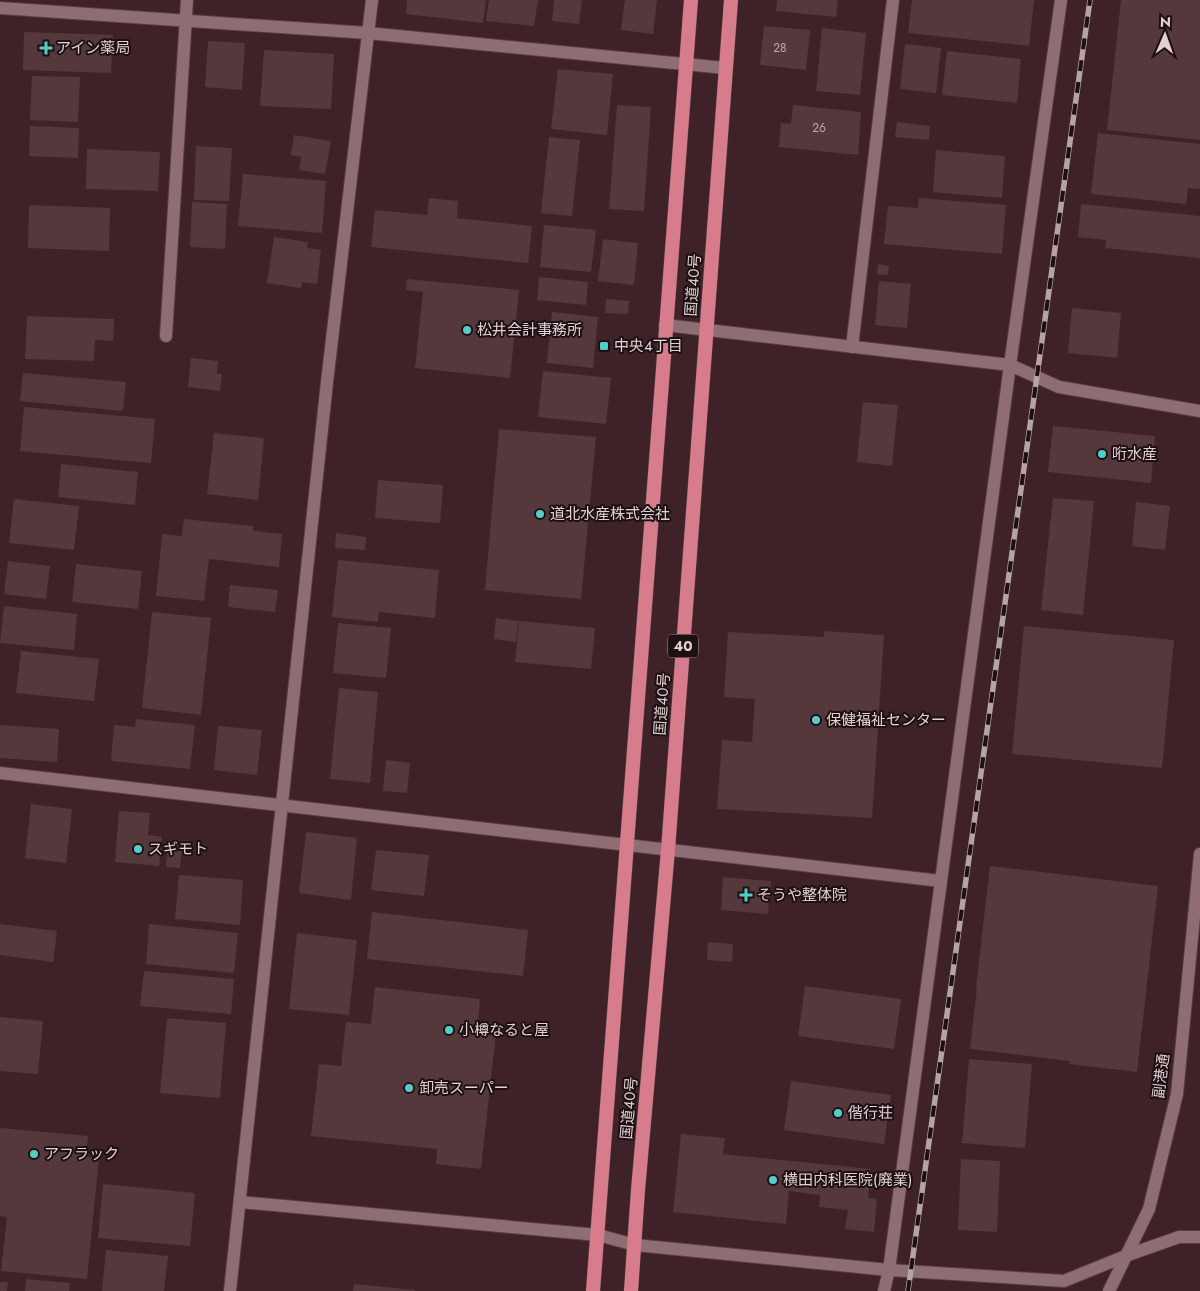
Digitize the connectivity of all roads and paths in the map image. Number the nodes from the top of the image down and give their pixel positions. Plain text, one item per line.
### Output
1 (188, 0) edge
2 (372, 0) edge
3 (691, 0) edge
4 (731, 0) edge
5 (893, 0) edge
6 (1060, 0) edge
7 (0, 8) edge
8 (186, 19) junction
9 (368, 33) junction
10 (685, 63) junction
11 (725, 68) junction
12 (666, 325) junction
13 (706, 329) junction
14 (166, 336) dead end
15 (852, 347) junction
16 (1010, 365) junction
17 (1200, 411) edge
18 (0, 773) edge
19 (283, 805) junction
20 (627, 844) junction
21 (668, 850) junction
22 (1200, 854) edge
23 (941, 881) junction
24 (240, 1202) junction
25 (598, 1235) junction
26 (1200, 1237) edge
27 (635, 1245) junction
28 (1128, 1255) junction
29 (889, 1270) junction
30 (230, 1291) edge
31 (593, 1291) edge
32 (631, 1291) edge
33 (884, 1291) edge
34 (1109, 1291) edge

1 - 8 street
2 - 9 street
3 - 10 highway, 国道40号
4 - 11 highway, 国道40号 / 40
5 - 15 street
6 - 16 street
7 - 8 street
8 - 9 street
8 - 14 street
9 - 10 street
9 - 19 street
10 - 11 street
10 - 12 highway, 国道40号
11 - 13 highway, 国道40号 / 40
12 - 13 street
12 - 20 highway, 国道40号
13 - 15 street
13 - 21 highway, 国道40号 / 40
15 - 16 street
16 - 17 street
16 - 23 street
18 - 19 street
19 - 20 street
19 - 24 street
20 - 21 street
20 - 25 highway, 国道40号
21 - 23 street
21 - 27 highway, 国道40号 / 40
22 - 28 street, 副港通
23 - 29 street
24 - 25 street
24 - 30 street
25 - 27 street
25 - 31 highway, 国道40号
26 - 28 street
27 - 29 street
27 - 32 highway, 国道40号 / 40
28 - 29 street
28 - 34 street, 副港通
29 - 33 street

